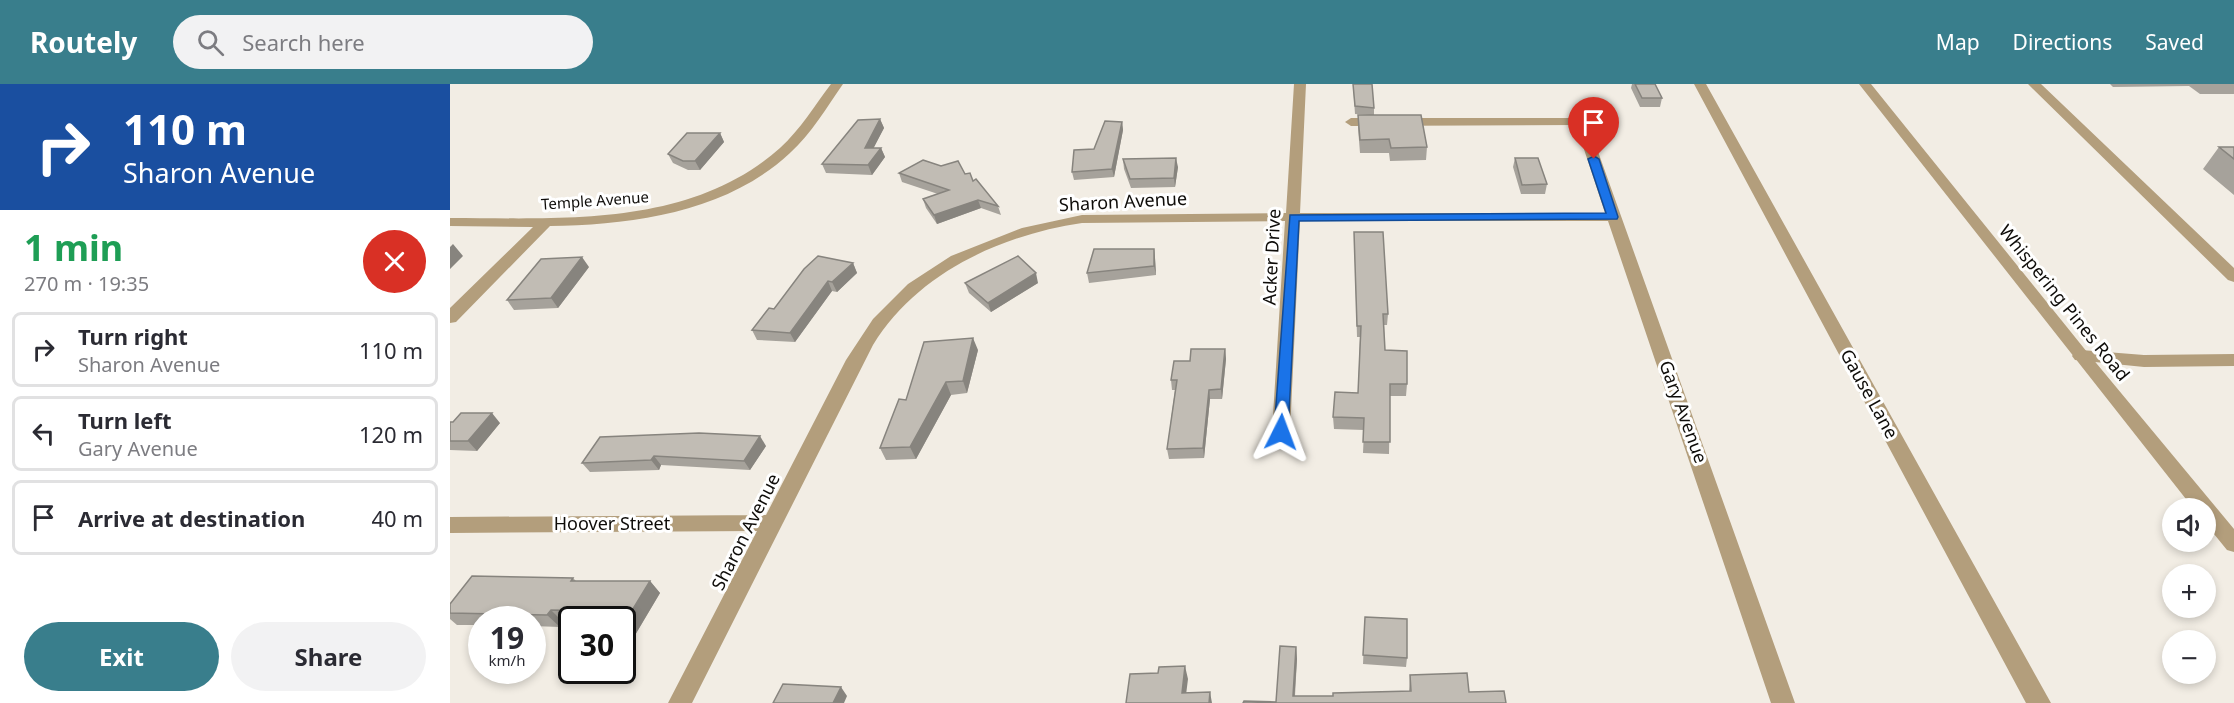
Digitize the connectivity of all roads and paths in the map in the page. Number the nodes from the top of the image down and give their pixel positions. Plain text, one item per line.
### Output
1 (837, 84) edge
2 (1300, 84) edge
3 (1700, 84) edge
4 (1865, 84) edge
5 (2034, 84) edge
6 (1351, 122) dead end
7 (1294, 217) junction
8 (1613, 217) junction
9 (547, 221) junction
10 (450, 222) edge
11 (2234, 277) edge
12 (450, 318) edge
13 (2081, 356) junction
14 (2234, 360) edge
15 (1281, 432) dead end
16 (774, 523) junction
17 (450, 525) edge
18 (2234, 544) edge
19 (680, 703) edge
20 (1783, 703) edge
21 (2039, 703) edge

1 - 9 street, Temple Avenue
2 - 7 street, Acker Drive
3 - 21 street, Gause Lane
4 - 13 street, Whispering Pines Road
5 - 11 street
6 - 8 street, Gary Avenue
7 - 8 street, Sharon Avenue
7 - 15 street, Acker Drive
7 - 16 street, Sharon Avenue
8 - 20 street, Gary Avenue
9 - 10 street, Temple Avenue
9 - 12 street
13 - 14 street
13 - 18 street, Whispering Pines Road
16 - 17 street, Hoover Street
16 - 19 street, Sharon Avenue

